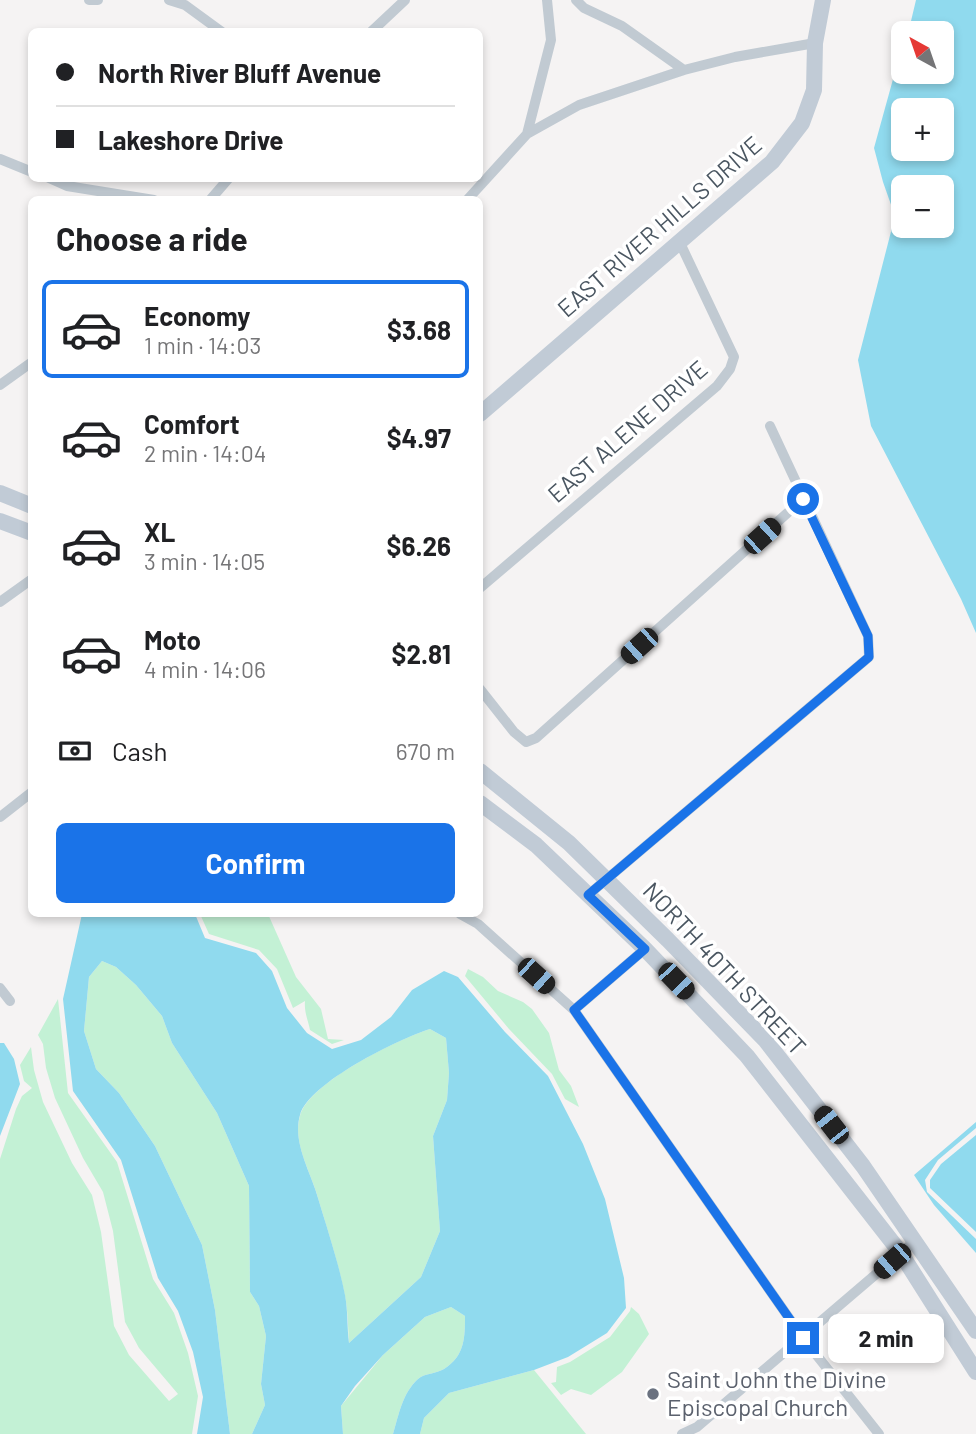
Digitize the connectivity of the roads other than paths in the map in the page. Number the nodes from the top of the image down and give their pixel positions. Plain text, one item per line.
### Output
1 (89, 0) edge
2 (98, 0) edge
3 (169, 0) edge
4 (405, 0) edge
5 (547, 0) edge
6 (576, 0) edge
7 (818, 3) edge
8 (217, 28) edge
9 (375, 28) edge
10 (815, 43) junction
11 (684, 70) junction
12 (527, 134) junction
13 (0, 159) edge
14 (28, 170) edge
15 (58, 182) edge
16 (225, 182) edge
17 (129, 196) edge
18 (213, 196) edge
19 (471, 196) edge
20 (680, 243) junction
21 (28, 365) edge
22 (0, 385) edge
23 (483, 406) edge
24 (770, 426) dead end
25 (0, 492) edge
26 (803, 499) junction
27 (28, 504) edge
28 (0, 521) edge
29 (28, 532) edge
30 (28, 582) edge
31 (483, 585) edge
32 (0, 602) edge
33 (483, 693) edge
34 (483, 773) edge
35 (28, 795) edge
36 (483, 805) edge
37 (0, 817) edge
38 (607, 880) junction
39 (588, 895) junction
40 (465, 917) edge
41 (645, 949) junction
42 (0, 988) edge
43 (10, 1001) dead end
44 (574, 1010) junction
45 (766, 1041) junction
46 (747, 1055) junction
47 (916, 1240) junction
48 (900, 1252) junction
49 (976, 1331) edge
50 (803, 1338) junction
51 (976, 1372) edge
52 (682, 1434) edge
53 (879, 1434) edge

1 - 2 street
3 - 8 street
4 - 9 street
5 - 12 street
6 - 11 street
7 - 10 main road, EAST RIVER HILLS DRIVE
10 - 11 street
10 - 20 main road, EAST RIVER HILLS DRIVE
11 - 12 street
12 - 19 street
13 - 14 street
15 - 17 street
16 - 18 street
20 - 23 main road, EAST RIVER HILLS DRIVE
20 - 31 street, EAST ALENE DRIVE
21 - 22 street
24 - 26 street
25 - 27 main road
26 - 33 street
26 - 38 street
28 - 29 main road
30 - 32 street
34 - 38 main road, NORTH 40TH STREET
35 - 37 street
36 - 39 main road, NORTH 40TH STREET
38 - 39 street
38 - 45 main road, NORTH 40TH STREET
39 - 41 main road, NORTH 40TH STREET
40 - 44 street
41 - 44 street
41 - 46 main road, NORTH 40TH STREET
42 - 43 street
44 - 50 street
45 - 46 main road
45 - 47 main road, NORTH 40TH STREET
46 - 48 main road, NORTH 40TH STREET
47 - 48 street
47 - 49 main road, NORTH 40TH STREET
48 - 50 street
48 - 51 main road, NORTH 40TH STREET
50 - 52 street
50 - 53 street

